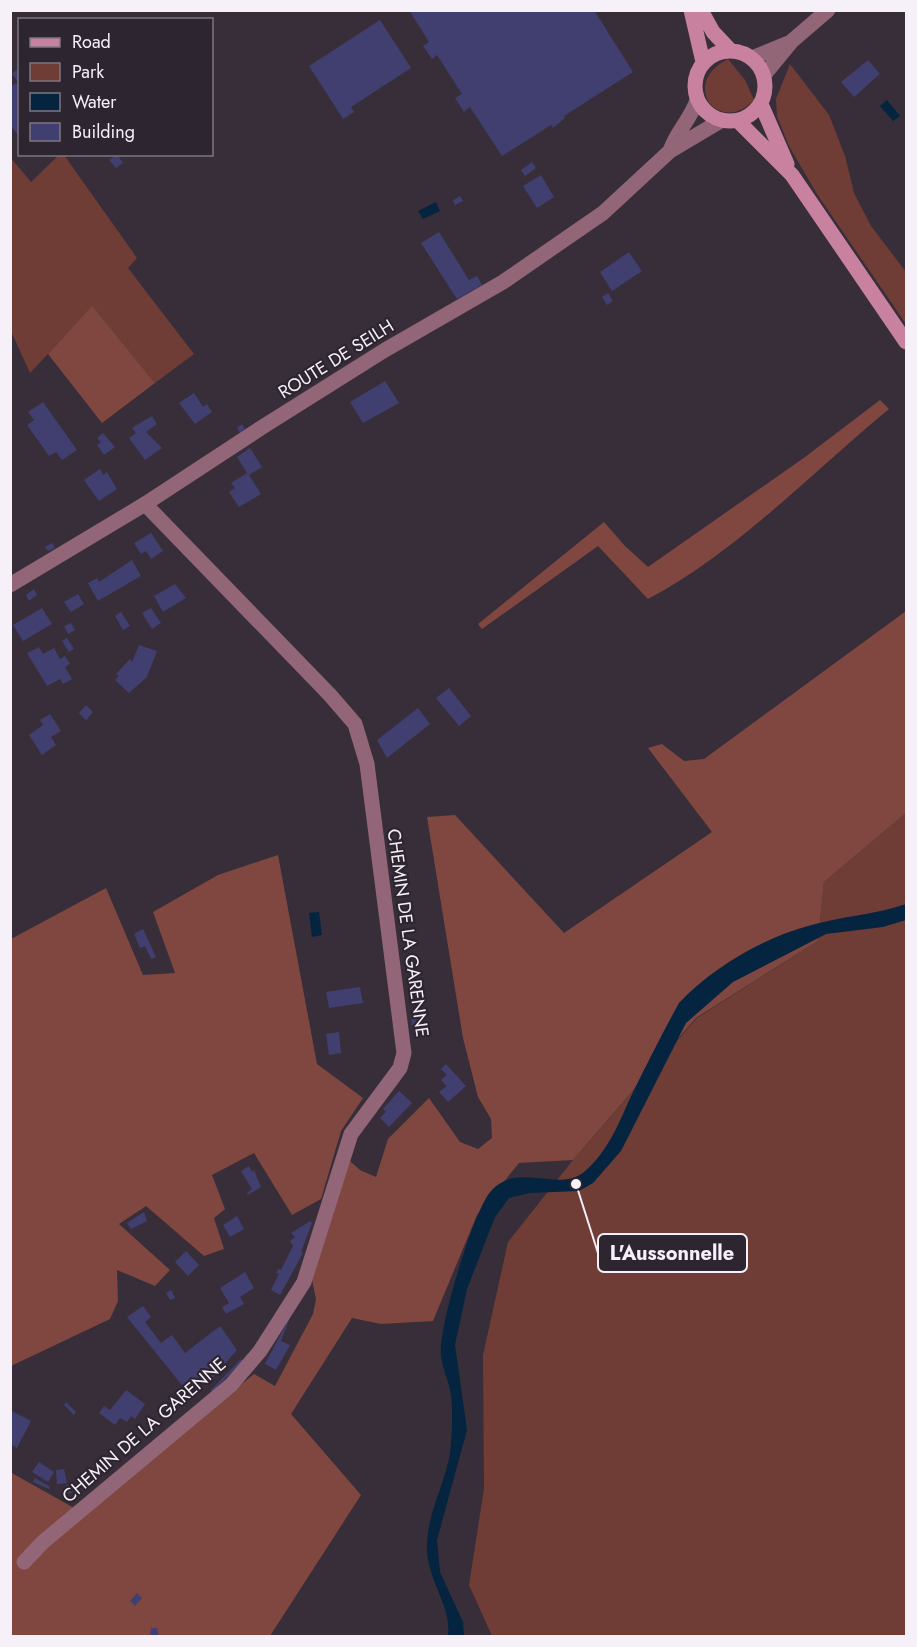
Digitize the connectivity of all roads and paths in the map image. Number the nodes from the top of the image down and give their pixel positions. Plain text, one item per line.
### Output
1 (691, 10) edge
2 (701, 10) edge
3 (828, 10) edge
4 (792, 41) junction
5 (730, 50) junction
6 (753, 58) junction
7 (703, 62) junction
8 (764, 75) junction
9 (697, 100) junction
10 (761, 104) junction
11 (730, 121) junction
12 (670, 151) junction
13 (792, 175) junction
14 (906, 342) edge
15 (145, 504) junction
16 (10, 585) edge
17 (24, 1562) dead end

1 - 7 main road
2 - 5 main road
3 - 4 street
4 - 6 street
4 - 8 street
5 - 6 main road
5 - 7 main road
6 - 8 main road
7 - 9 main road
8 - 10 main road
9 - 11 main road
9 - 12 street, ROUTE DE SEILH
10 - 11 main road
10 - 13 main road
11 - 12 street, ROUTE DE SEILH
11 - 13 main road
12 - 15 street, ROUTE DE SEILH
13 - 14 main road
15 - 16 street, ROUTE DE SEILH
15 - 17 street, CHEMIN DE LA GARENNE

